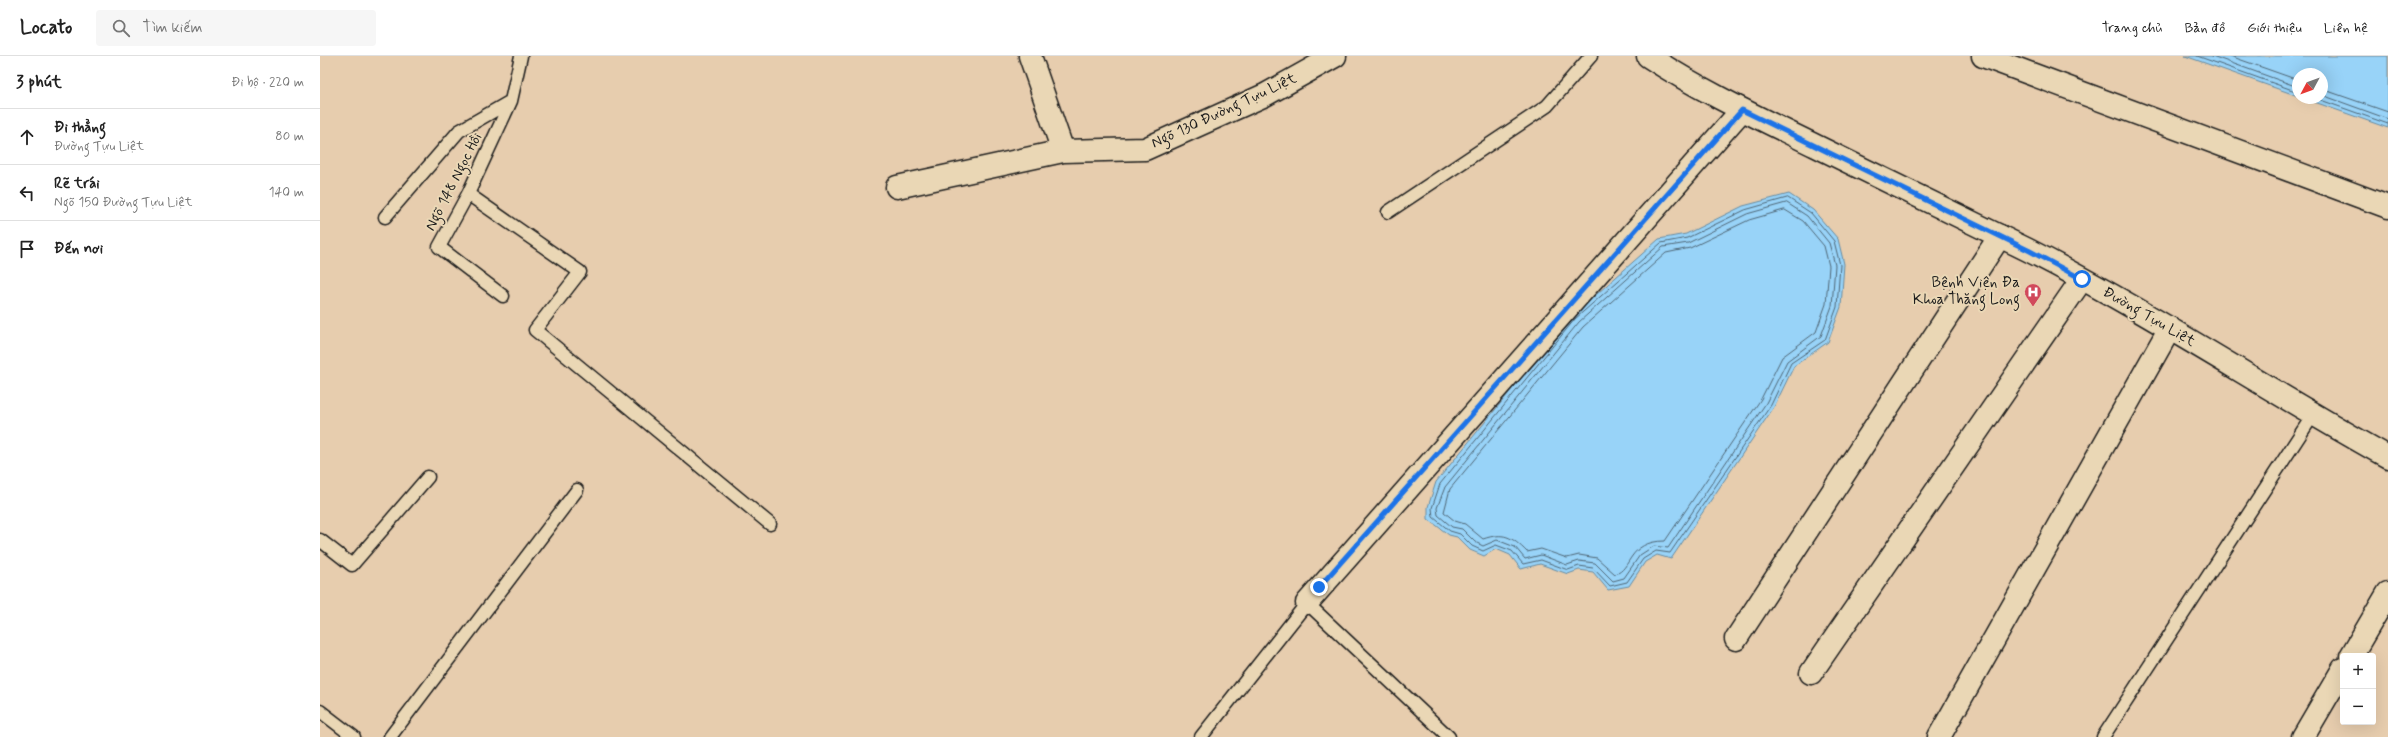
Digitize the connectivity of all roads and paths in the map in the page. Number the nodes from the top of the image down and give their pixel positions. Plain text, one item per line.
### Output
1 (521, 56) edge
2 (1030, 56) edge
3 (1335, 56) edge
4 (1592, 56) edge
5 (1648, 56) edge
6 (1983, 56) edge
7 (511, 101) junction
8 (1742, 110) junction
9 (1063, 151) junction
10 (897, 187) dead end
11 (468, 194) junction
12 (2388, 207) edge
13 (1388, 212) dead end
14 (385, 217) dead end
15 (2000, 236) junction
16 (2082, 279) junction
17 (503, 296) dead end
18 (2170, 328) junction
19 (2313, 415) junction
20 (2388, 457) edge
21 (428, 477) dead end
22 (577, 490) dead end
23 (770, 524) dead end
24 (320, 540) edge
25 (2388, 594) edge
26 (1307, 603) junction
27 (1736, 639) dead end
28 (2353, 653) edge
29 (1811, 673) dead end
30 (2340, 674) edge
31 (320, 711) edge
32 (354, 737) edge
33 (390, 737) edge
34 (1201, 737) edge
35 (1449, 737) edge
36 (1938, 737) edge
37 (2103, 737) edge
38 (2303, 737) edge

1 - 7 lane, Ngõ 148 Ngọc Hồi
2 - 9 street
3 - 9 street, Ngõ 130 Đường Tựu Liệt
4 - 13 lane
5 - 8 street, Đường Tựu Liệt
6 - 12 street
7 - 11 lane, Ngõ 148 Ngọc Hồi
7 - 14 lane, Ngõ 148 Ngọc Hồi
8 - 15 street, Đường Tựu Liệt
8 - 26 street
9 - 10 street, Ngõ 130 Đường Tựu Liệt
11 - 17 lane, Ngõ 148 Ngọc Hồi
11 - 23 lane
15 - 16 street, Đường Tựu Liệt
15 - 27 street
16 - 18 street, Đường Tựu Liệt
16 - 29 street
18 - 19 street, Đường Tựu Liệt
18 - 36 street
19 - 20 street, Đường Tựu Liệt
19 - 37 lane
21 - 24 lane
22 - 33 lane
25 - 28 street
26 - 34 lane
26 - 35 lane
30 - 38 street
31 - 32 lane

